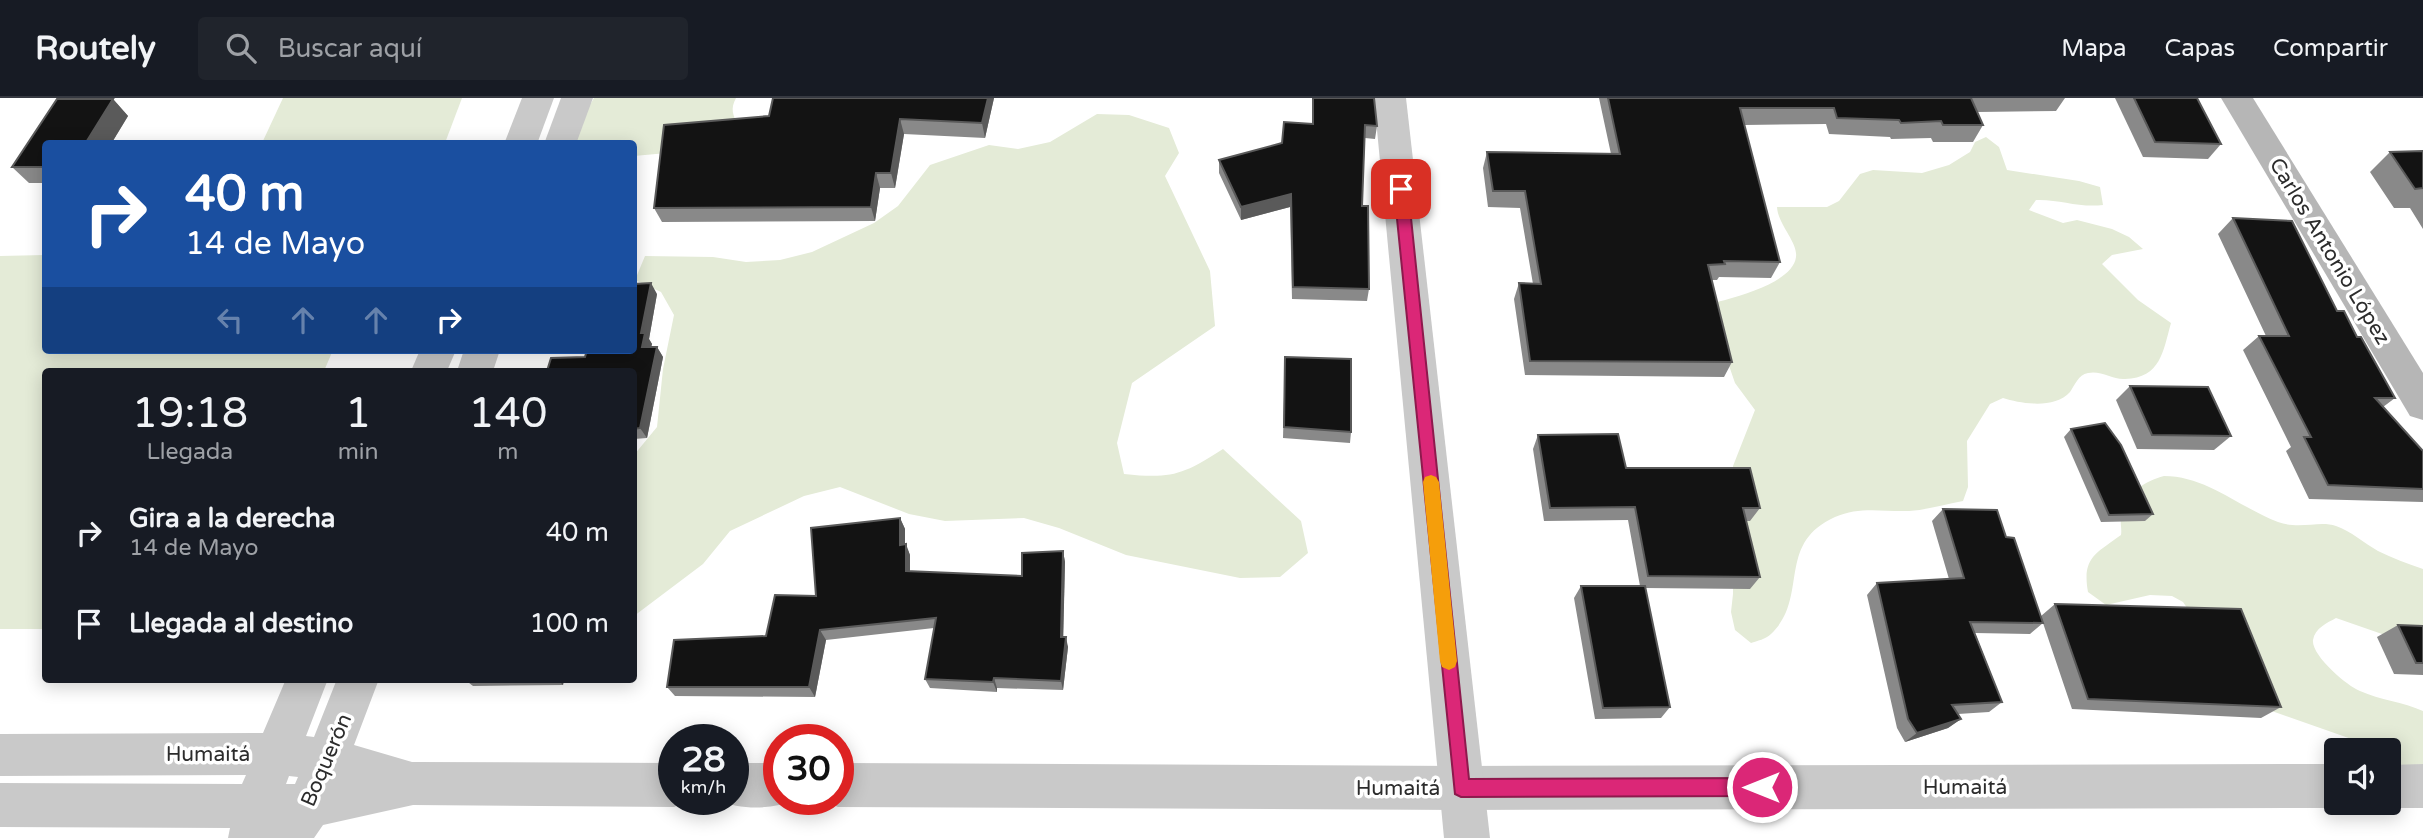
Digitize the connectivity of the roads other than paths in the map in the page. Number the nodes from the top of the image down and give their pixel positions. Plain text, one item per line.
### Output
1 (538, 98) edge
2 (577, 98) edge
3 (1391, 98) edge
4 (2237, 98) edge
5 (522, 140) edge
6 (561, 140) edge
7 (2423, 405) edge
8 (304, 683) edge
9 (356, 683) edge
10 (276, 754) junction
11 (0, 755) edge
12 (328, 759) junction
13 (413, 783) junction
14 (658, 785) edge
15 (854, 785) edge
16 (2324, 786) edge
17 (2401, 786) edge
18 (2423, 786) edge
19 (1461, 788) junction
20 (0, 805) edge
21 (253, 821) edge
22 (298, 822) edge
23 (1467, 838) edge

1 - 5 street
2 - 6 street
3 - 19 street
4 - 7 main road, Carlos Antonio López
8 - 10 street
9 - 12 street, Boquerón
10 - 11 street, Humaitá
10 - 12 street, Humaitá
10 - 21 street
12 - 13 street, Humaitá
12 - 22 street, Boquerón
13 - 14 street, Humaitá
13 - 22 street, Humaitá
15 - 19 street, Humaitá
16 - 19 street, Humaitá
17 - 18 street
19 - 23 street
20 - 21 street, Humaitá
21 - 22 street, Humaitá

